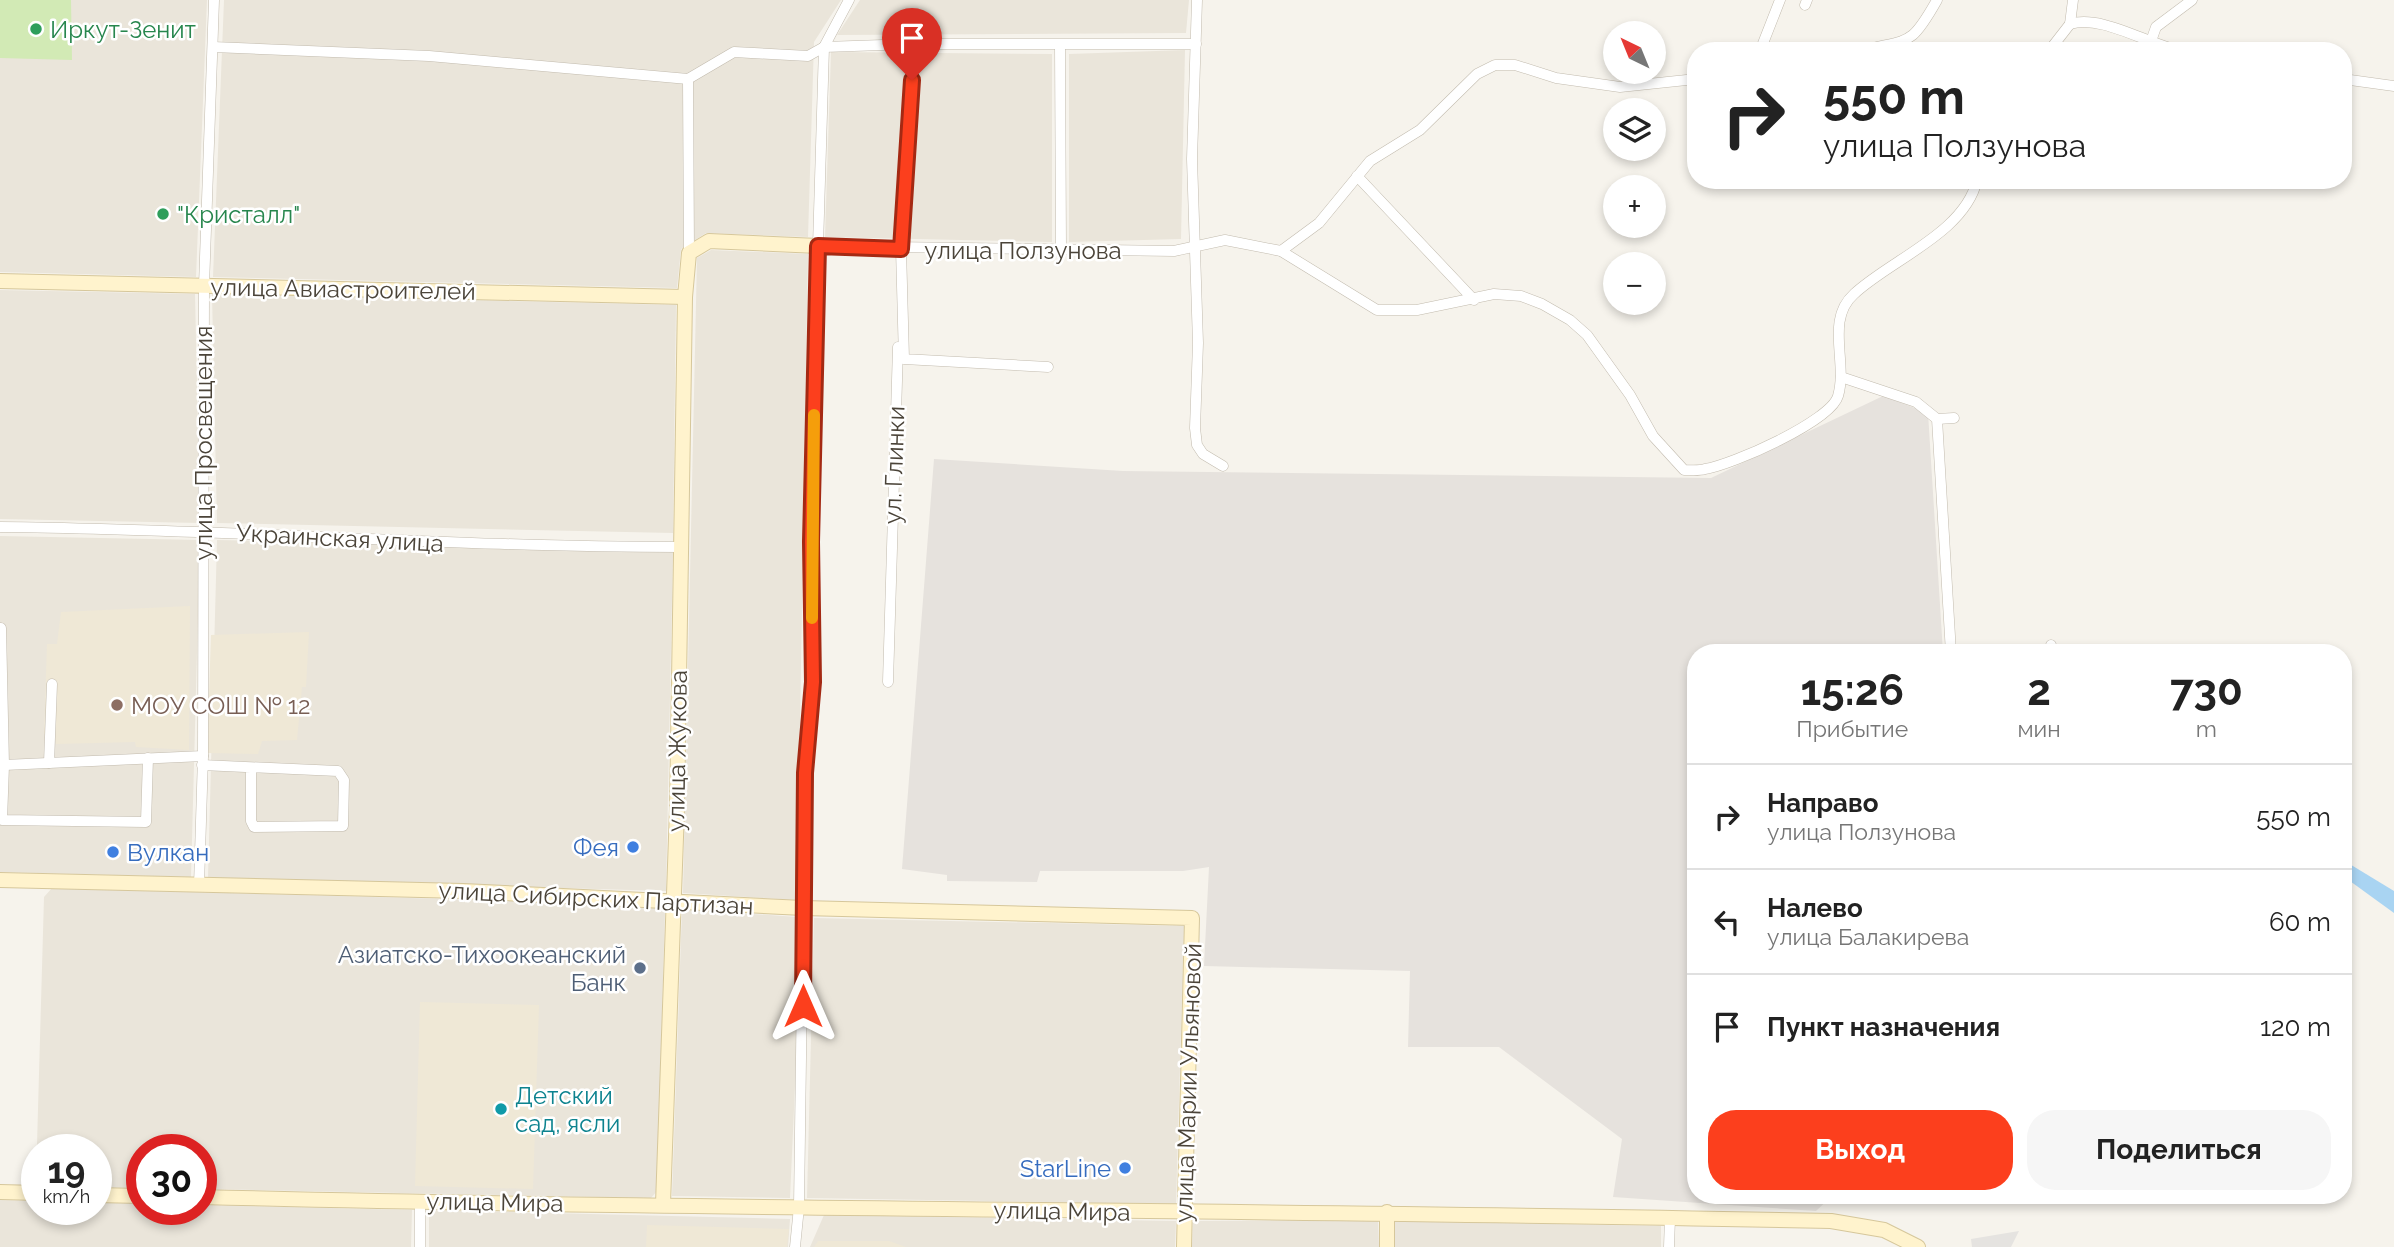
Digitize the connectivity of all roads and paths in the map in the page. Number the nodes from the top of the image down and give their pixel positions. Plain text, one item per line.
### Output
1 (214, 0) edge
2 (849, 0) edge
3 (1197, 0) edge
4 (1780, 0) edge
5 (1937, 0) edge
6 (2073, 0) edge
7 (2192, 0) edge
8 (2070, 24) junction
9 (1764, 42) edge
10 (1906, 42) edge
11 (2056, 42) edge
12 (2145, 42) edge
13 (2151, 42) edge
14 (912, 44) junction
15 (1196, 44) junction
16 (1060, 45) junction
17 (214, 47) junction
18 (824, 47) junction
19 (688, 79) junction
20 (1687, 80) edge
21 (2352, 80) edge
22 (2394, 86) edge
23 (1357, 176) junction
24 (1975, 189) edge
25 (818, 246) junction
26 (1194, 246) junction
27 (901, 249) junction
28 (1061, 250) junction
29 (1282, 251) junction
30 (689, 253) junction
31 (0, 281) edge
32 (204, 286) junction
33 (685, 297) junction
34 (1474, 299) junction
35 (1048, 367) dead end
36 (1841, 377) junction
37 (1954, 418) dead end
38 (1937, 419) junction
39 (1223, 466) dead end
40 (0, 527) edge
41 (203, 532) junction
42 (680, 547) junction
43 (1, 628) edge
44 (1950, 644) edge
45 (888, 682) dead end
46 (52, 684) dead end
47 (1, 696) edge
48 (148, 758) junction
49 (202, 760) junction
50 (49, 763) junction
51 (5, 765) junction
52 (251, 769) junction
53 (2, 791) edge
54 (0, 880) edge
55 (199, 886) junction
56 (674, 900) junction
57 (803, 908) junction
58 (1192, 918) joint
59 (0, 1192) edge
60 (21, 1193) edge
61 (217, 1197) edge
62 (420, 1201) junction
63 (663, 1205) junction
64 (799, 1207) junction
65 (1387, 1212) junction
66 (1184, 1213) junction
67 (1670, 1218) junction
68 (420, 1247) edge
69 (795, 1247) edge
70 (1184, 1247) edge
71 (1387, 1247) edge
72 (1669, 1247) edge
73 (1918, 1247) edge

1 - 17 street, улица Просвещения
2 - 18 street
3 - 15 street
4 - 9 street
5 - 10 street
6 - 8 street
7 - 13 street
8 - 11 street
8 - 12 street
14 - 16 street
14 - 18 street
14 - 27 street
15 - 16 street
15 - 26 street
16 - 28 street
17 - 19 street
17 - 32 street, улица Просвещения
18 - 19 street
18 - 25 street
19 - 30 street
20 - 23 street
21 - 22 street
23 - 29 street
23 - 34 street
24 - 36 street
25 - 27 street, улица Ползунова
25 - 30 street, улица Ползунова
25 - 57 street
26 - 28 street, улица Ползунова
26 - 29 street, улица Ползунова
26 - 39 street
27 - 28 street, улица Ползунова
27 - 35 street
27 - 45 street, ул. Глинки
29 - 34 street
30 - 33 street
31 - 32 street, улица Авиастроителей
32 - 33 street, улица Авиастроителей
32 - 41 street, улица Просвещения
33 - 42 street, улица Жукова
34 - 36 street
36 - 38 street
37 - 38 street
38 - 44 street
40 - 41 street, Украинская улица
41 - 42 street, Украинская улица
41 - 49 street, улица Просвещения
42 - 56 street, улица Жукова
43 - 47 street
46 - 50 street
47 - 51 street
48 - 49 street
48 - 50 street
48 - 53 street
49 - 52 street
49 - 55 street, улица Просвещения
50 - 51 street
51 - 53 street
52 - 52 street
54 - 55 street, улица Сибирских Партизан
55 - 56 street, улица Сибирских Партизан
56 - 57 street, улица Сибирских Партизан
56 - 63 street, улица Жукова
57 - 58 street, улица Сибирских Партизан
57 - 64 street
58 - 66 street, улица Марии Ульяновой
59 - 60 street
61 - 62 street, улица Мира
62 - 63 street, улица Мира
62 - 68 street
63 - 64 street, улица Мира
64 - 66 street, улица Мира
64 - 69 street
65 - 66 street, улица Мира
65 - 67 street, улица Мира
65 - 71 street
66 - 70 street, улица Марии Ульяновой
67 - 72 street
67 - 73 street, улица Мира

